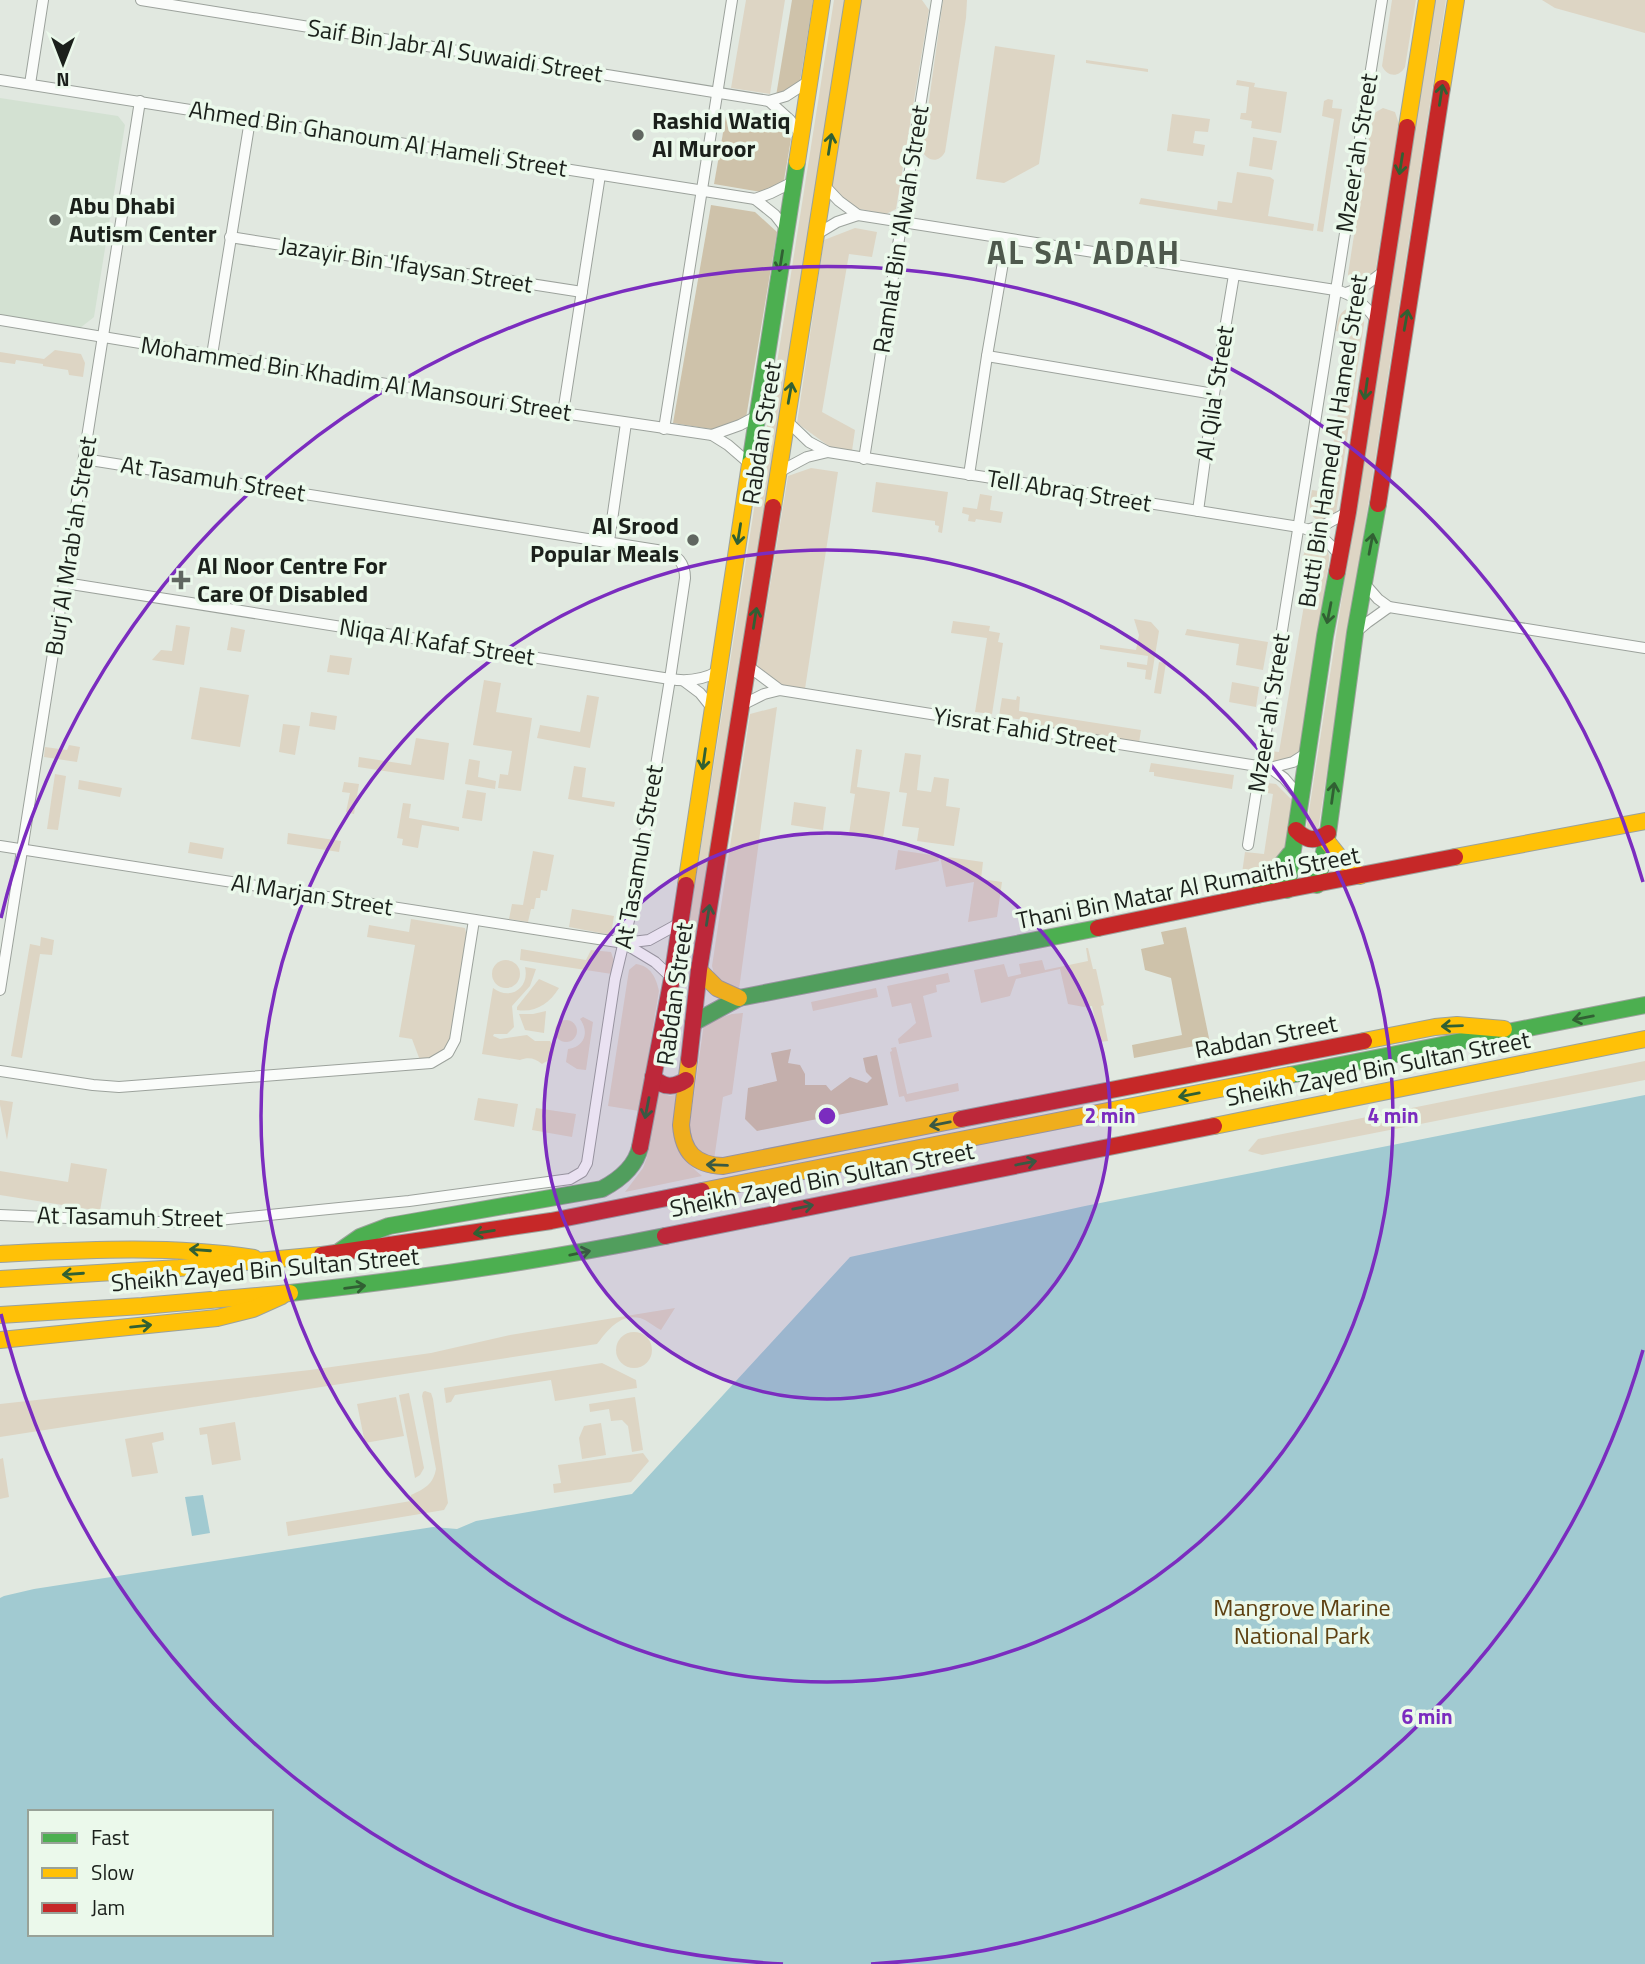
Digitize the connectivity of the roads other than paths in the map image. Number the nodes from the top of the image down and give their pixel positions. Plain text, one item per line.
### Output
1 (43, 0) edge
2 (732, 0) edge
3 (822, 0) edge
4 (853, 0) edge
5 (937, 0) edge
6 (1381, 0) edge
7 (1426, 0) edge
8 (1455, 0) edge
9 (149, 1) edge
10 (0, 80) edge
11 (809, 81) junction
12 (30, 84) junction
13 (718, 93) junction
14 (140, 101) junction
15 (769, 102) junction
16 (250, 120) junction
17 (801, 135) junction
18 (600, 175) junction
19 (794, 181) junction
20 (823, 184) junction
21 (701, 191) junction
22 (755, 199) junction
23 (858, 215) junction
24 (902, 222) junction
25 (786, 229) junction
26 (817, 234) junction
27 (230, 237) junction
28 (1007, 239) junction
29 (1384, 271) junction
30 (1234, 275) junction
31 (1341, 291) junction
32 (582, 292) junction
33 (0, 320) edge
34 (1376, 320) junction
35 (103, 336) junction
36 (212, 355) junction
37 (987, 356) junction
38 (1214, 394) junction
39 (563, 413) junction
40 (757, 416) junction
41 (786, 420) junction
42 (626, 423) junction
43 (664, 429) junction
44 (712, 435) junction
45 (828, 452) junction
46 (85, 459) junction
47 (864, 459) junction
48 (750, 464) junction
49 (779, 471) junction
50 (969, 475) junction
51 (1198, 511) junction
52 (1348, 512) junction
53 (1305, 528) junction
54 (609, 541) junction
55 (1340, 556) junction
56 (65, 583) junction
57 (1364, 583) junction
58 (1389, 607) junction
59 (1355, 633) junction
60 (1645, 648) edge
61 (748, 666) junction
62 (718, 672) junction
63 (670, 680) junction
64 (684, 681) junction
65 (780, 690) junction
66 (742, 705) junction
67 (712, 708) junction
68 (1307, 753) junction
69 (1265, 768) junction
70 (1301, 798) junction
71 (1645, 821) edge
72 (1296, 830) junction
73 (1327, 837) junction
74 (1248, 845) dead end
75 (0, 846) edge
76 (22, 849) junction
77 (1292, 852) junction
78 (1360, 876) junction
79 (1317, 884) junction
80 (1287, 890) junction
81 (1257, 895) junction
82 (474, 920) junction
83 (680, 923) junction
84 (624, 943) junction
85 (699, 971) junction
86 (672, 978) junction
87 (0, 990) edge
88 (740, 998) junction
89 (1645, 1005) edge
90 (692, 1023) junction
91 (1520, 1030) junction
92 (1645, 1039) edge
93 (0, 1071) edge
94 (653, 1077) junction
95 (686, 1080) junction
96 (0, 1215) edge
97 (0, 1254) edge
98 (336, 1254) junction
99 (267, 1260) junction
100 (0, 1279) edge
101 (287, 1294) junction
102 (0, 1315) edge
103 (0, 1340) edge

1 - 12 street
2 - 13 street
3 - 11 main road, Rabdan Street
20 -> 4 main road, Rabdan Street
5 - 24 street, Ramlat Bin 'Alwah Street
6 - 31 street, Mzeer'ah Street
7 -> 29 main road, Butti Bin Hamed Al Hamed Street
57 -> 8 main road
9 - 13 street, Saif Bin Jabr Al Suwaidi Street
10 - 12 street, Ahmed Bin Ghanoum Al Hameli Street
11 - 15 street
11 - 17 main road, Rabdan Street
12 - 14 street, Ahmed Bin Ghanoum Al Hameli Street
13 - 15 street, Saif Bin Jabr Al Suwaidi Street
13 - 21 street
14 - 16 street, Ahmed Bin Ghanoum Al Hameli Street
14 - 35 street, Burj Al Mrab'ah Street
15 - 17 street
16 - 18 street, Ahmed Bin Ghanoum Al Hameli Street
16 - 27 street
17 - 19 main road, Rabdan Street
18 - 21 street, Ahmed Bin Ghanoum Al Hameli Street
18 - 32 street
19 - 22 street
19 - 25 main road, Rabdan Street
20 - 23 street
20 - 26 main road, Rabdan Street
21 - 22 street, Ahmed Bin Ghanoum Al Hameli Street
21 - 43 street
22 - 25 street
23 - 24 street
23 - 26 street
24 - 28 street
24 - 47 street, Ramlat Bin 'Alwah Street
25 -> 40 main road, Rabdan Street
41 -> 26 main road, Rabdan Street
27 - 32 street, Jazayir Bin 'Ifaysan Street
27 - 36 street
28 - 30 street
28 - 37 street
29 - 31 street
29 - 34 main road, Butti Bin Hamed Al Hamed Street
30 - 31 street
30 - 38 street, Al Qila' Street
31 - 34 street
31 - 53 street, Mzeer'ah Street
32 - 39 street
33 - 35 street, Mohammed Bin Khadim Al Mansouri Street
34 -> 52 main road, Butti Bin Hamed Al Hamed Street
35 - 36 street, Mohammed Bin Khadim Al Mansouri Street
35 - 46 street, Burj Al Mrab'ah Street
36 - 39 street, Mohammed Bin Khadim Al Mansouri Street
37 - 38 street
37 - 50 street
38 - 51 street, Al Qila' Street
39 - 42 street, Mohammed Bin Khadim Al Mansouri Street
40 - 44 street, Mohammed Bin Khadim Al Mansouri Street
40 - 48 main road, Rabdan Street
41 - 45 street, Tell Abraq Street
41 - 49 main road, Rabdan Street
42 - 43 street, Mohammed Bin Khadim Al Mansouri Street
42 - 54 street
43 - 44 street, Mohammed Bin Khadim Al Mansouri Street
44 - 48 street, Mohammed Bin Khadim Al Mansouri Street
45 - 47 street, Tell Abraq Street
45 - 49 street, Tell Abraq Street
46 - 54 street, At Tasamuh Street
46 - 56 street, Burj Al Mrab'ah Street
47 - 50 street, Tell Abraq Street
48 -> 62 main road, Rabdan Street
61 -> 49 main road, Rabdan Street
50 - 51 street, Tell Abraq Street
51 - 53 street, Tell Abraq Street
52 - 53 street
52 - 55 main road, Butti Bin Hamed Al Hamed Street
53 - 55 street
53 - 69 street, Mzeer'ah Street
54 - 63 street, At Tasamuh Street
55 -> 68 main road, Butti Bin Hamed Al Hamed Street
56 - 63 street, Niqa Al Kafaf Street
56 - 76 street, Burj Al Mrab'ah Street
57 - 58 street
57 - 59 main road
58 - 59 street
58 - 60 street
73 -> 59 main road
61 - 65 street, Yisrat Fahid Street
61 - 66 main road, Rabdan Street
62 - 64 street, Niqa Al Kafaf Street
62 - 67 main road, Rabdan Street
63 - 64 street, Niqa Al Kafaf Street
63 - 84 street, At Tasamuh Street
64 - 67 street
65 - 66 street, Yisrat Fahid Street
65 - 69 street, Yisrat Fahid Street
85 -> 66 main road, Rabdan Street
67 -> 83 main road, Rabdan Street
68 - 69 street, Yisrat Fahid Street
68 - 70 main road, Butti Bin Hamed Al Hamed Street
69 - 70 street
69 - 74 street, Mzeer'ah Street
70 - 72 main road, Butti Bin Hamed Al Hamed Street
71 - 78 main road, Thani Bin Matar Al Rumaithi Street
72 - 73 main road
72 - 77 main road, Butti Bin Hamed Al Hamed Street
73 - 78 main road
73 - 79 main road
75 - 76 street, Al Marjan Street
76 - 82 street, Al Marjan Street
76 - 87 street, Burj Al Mrab'ah Street
77 - 80 main road, Butti Bin Hamed Al Hamed Street
77 - 81 main road
78 - 79 main road, Thani Bin Matar Al Rumaithi Street
79 - 80 main road, Thani Bin Matar Al Rumaithi Street
80 - 81 main road, Thani Bin Matar Al Rumaithi Street
81 - 88 main road, Thani Bin Matar Al Rumaithi Street
82 - 84 street, Al Marjan Street
82 - 93 street
83 - 84 street, Al Marjan Street
83 - 86 main road, Rabdan Street
84 - 86 street, Al Marjan Street
84 - 96 street, At Tasamuh Street
85 - 88 main road
85 - 90 main road, Rabdan Street
86 - 94 main road, Rabdan Street
88 - 90 main road, Thani Bin Matar Al Rumaithi Street
89 -> 91 main road, Sheikh Zayed Bin Sultan Street
90 - 95 main road, Rabdan Street
91 -> 95 main road, Rabdan Street
91 -> 98 main road, Sheikh Zayed Bin Sultan Street
101 -> 92 main road, Sheikh Zayed Bin Sultan Street
94 - 95 main road
94 -> 98 main road, Rabdan Street
99 -> 97 main road
98 - 99 main road, Sheikh Zayed Bin Sultan Street
99 -> 100 main road, Sheikh Zayed Bin Sultan Street
101 - 102 main road, Sheikh Zayed Bin Sultan Street
103 -> 101 main road

